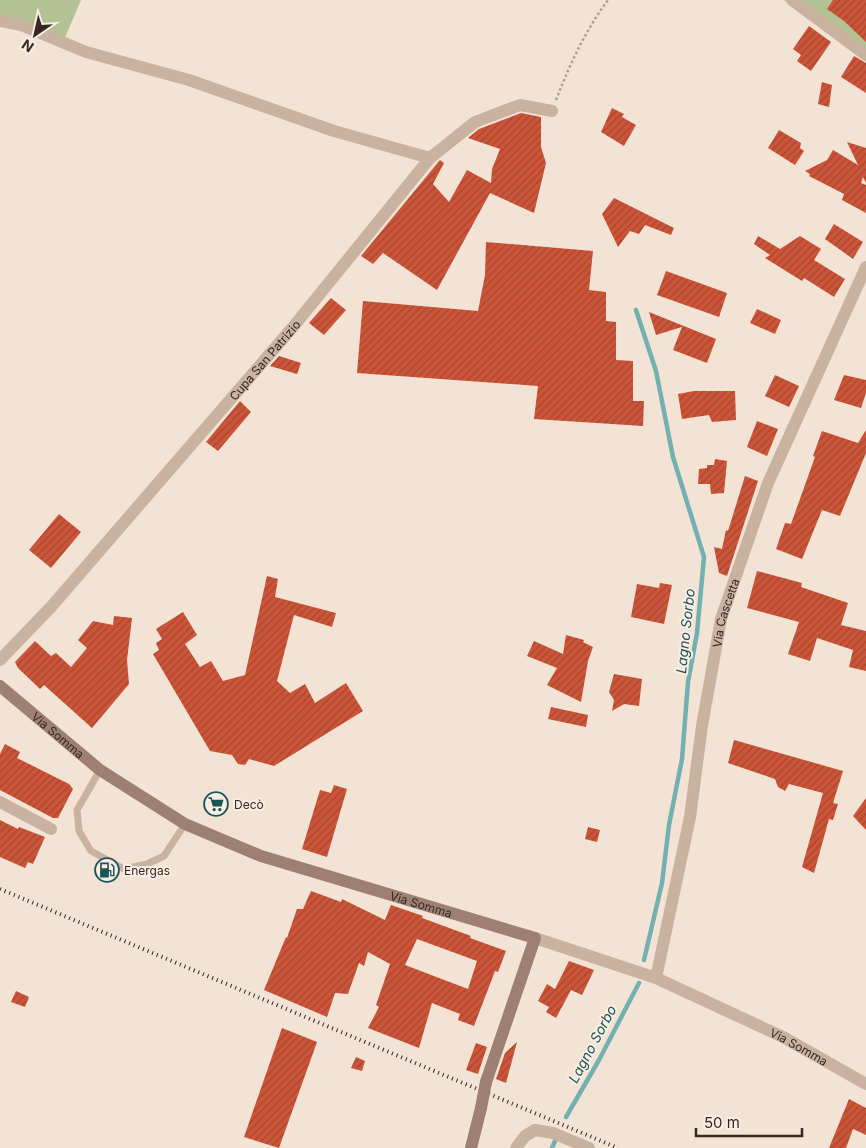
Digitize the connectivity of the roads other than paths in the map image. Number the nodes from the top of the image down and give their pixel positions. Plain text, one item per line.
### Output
1 (792, 0) edge
2 (0, 21) edge
3 (866, 55) edge
4 (552, 111) road end
5 (430, 158) junction
6 (866, 268) edge
7 (0, 660) edge
8 (0, 686) edge
9 (100, 770) junction
10 (0, 802) edge
11 (185, 824) junction
12 (51, 829) dead end
13 (535, 938) junction
14 (656, 978) junction
15 (866, 1084) edge
16 (470, 1148) edge
17 (516, 1148) edge
18 (588, 1148) edge

1 - 3 street
2 - 5 street
4 - 5 street, Cupa San Patrizio
5 - 7 street, Cupa San Patrizio
6 - 14 street, Via Cascetta
8 - 9 main road, Via Somma
9 - 11 main road, Via Somma
9 - 11 lane
10 - 12 street
11 - 13 main road, Via Somma
13 - 14 street, Via Somma
13 - 16 main road, bridge
14 - 15 street, Via Somma
17 - 18 street

